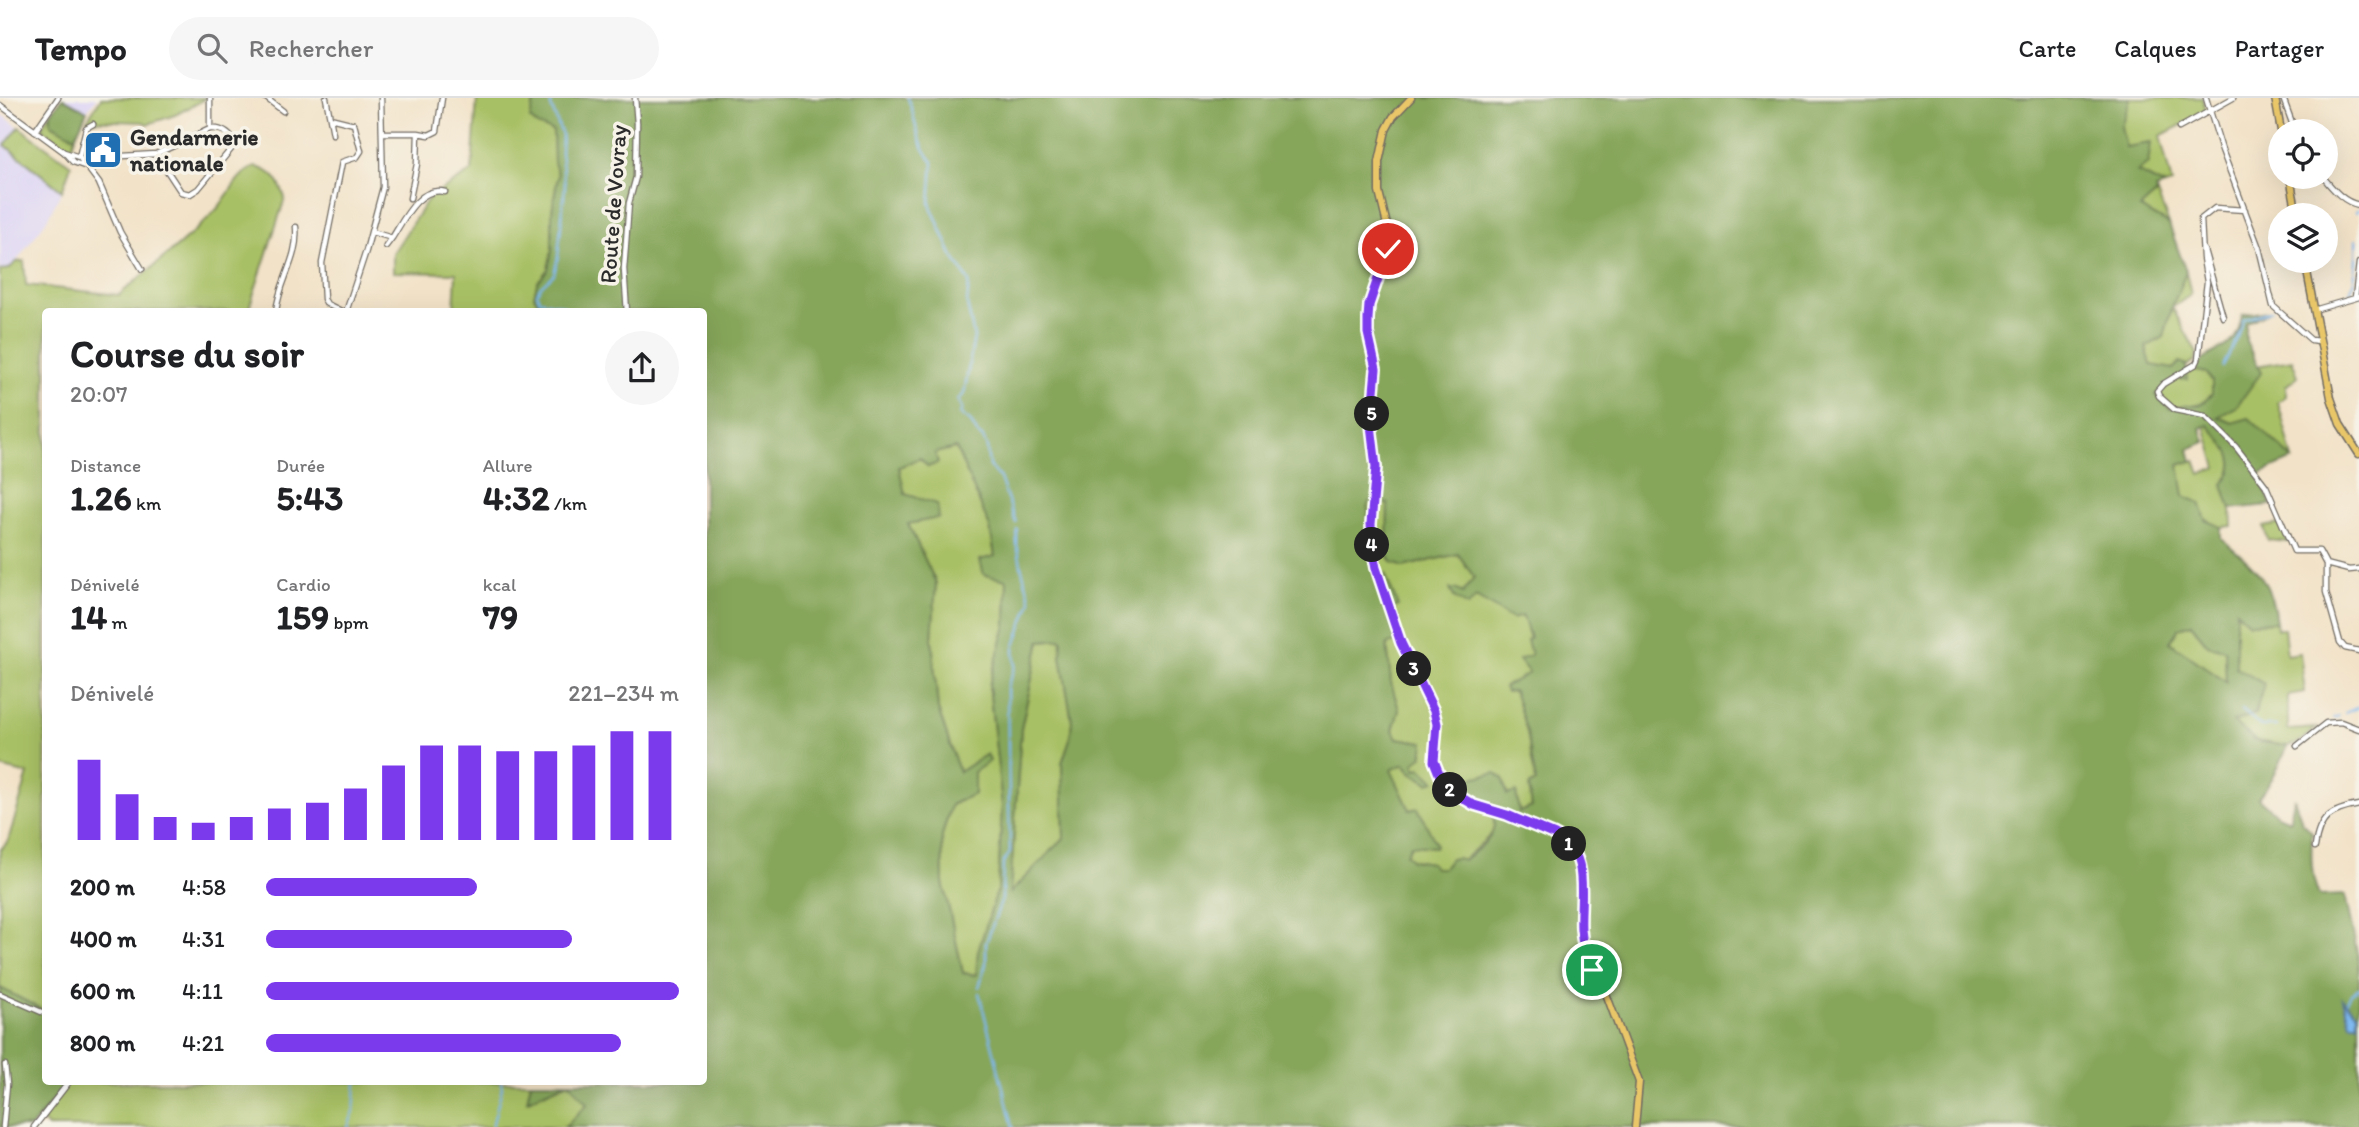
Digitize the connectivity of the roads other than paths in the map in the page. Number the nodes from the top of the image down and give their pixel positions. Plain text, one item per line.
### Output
1 (58, 98) edge
2 (210, 98) edge
3 (266, 98) edge
4 (326, 98) edge
5 (381, 98) edge
6 (442, 98) edge
7 (635, 98) edge
8 (1411, 98) edge
9 (2206, 98) edge
10 (2233, 98) edge
11 (2275, 98) edge
12 (2283, 98) edge
13 (0, 106) edge
14 (283, 111) dead end
15 (2210, 113) junction
16 (330, 118) junction
17 (2279, 119) edge
18 (2291, 119) edge
19 (93, 124) dead end
20 (210, 128) junction
21 (2179, 128) dead end
22 (34, 131) junction
23 (383, 133) junction
24 (418, 133) junction
25 (333, 134) dead end
26 (64, 152) junction
27 (156, 154) junction
28 (123, 156) dead end
29 (79, 157) junction
30 (87, 167) junction
31 (2334, 189) edge
32 (445, 192) dead end
33 (410, 198) dead end
34 (2359, 205) edge
35 (2245, 210) junction
36 (296, 227) dead end
37 (372, 232) junction
38 (392, 238) junction
39 (386, 246) dead end
40 (2203, 250) junction
41 (2359, 263) edge
42 (142, 269) dead end
43 (2307, 273) edge
44 (2357, 298) edge
45 (276, 308) edge
46 (336, 308) edge
47 (346, 308) edge
48 (627, 308) edge
49 (2314, 310) junction
50 (2223, 317) dead end
51 (2319, 341) junction
52 (2359, 454) edge
53 (2326, 564) junction
54 (2359, 569) edge
55 (2359, 651) edge
56 (2359, 729) edge
57 (2297, 746) dead end
58 (2359, 804) edge
59 (2315, 847) dead end
60 (0, 994) edge
61 (42, 1012) edge
62 (5, 1065) dead end
63 (67, 1085) edge
64 (3, 1127) edge
65 (34, 1127) edge
66 (1635, 1127) edge

1 - 22 street
2 - 20 street
3 - 14 street
4 - 16 street
5 - 23 street
6 - 24 street
7 - 48 street, Route de Vovray
8 - 66 main road
9 - 15 street
10 - 15 street
11 - 17 main road
12 - 18 street
13 - 22 street
15 - 21 street
15 - 35 street
16 - 25 street
16 - 46 street
19 - 29 street
20 - 27 street
20 - 27 street
22 - 26 street
23 - 24 street
23 - 37 street
24 - 33 street
26 - 29 street
26 - 30 street
27 - 28 street
29 - 30 street
30 - 42 street
31 - 34 street
32 - 38 street
35 - 40 street
35 - 51 street
36 - 45 street
37 - 38 street
37 - 47 street
38 - 39 street
40 - 50 street
40 - 53 street
41 - 44 street
43 - 49 main road
44 - 49 street
49 - 51 main road
51 - 52 main road
53 - 54 street
53 - 55 street
56 - 57 street
58 - 59 street
60 - 61 street
62 - 64 street
63 - 65 street

